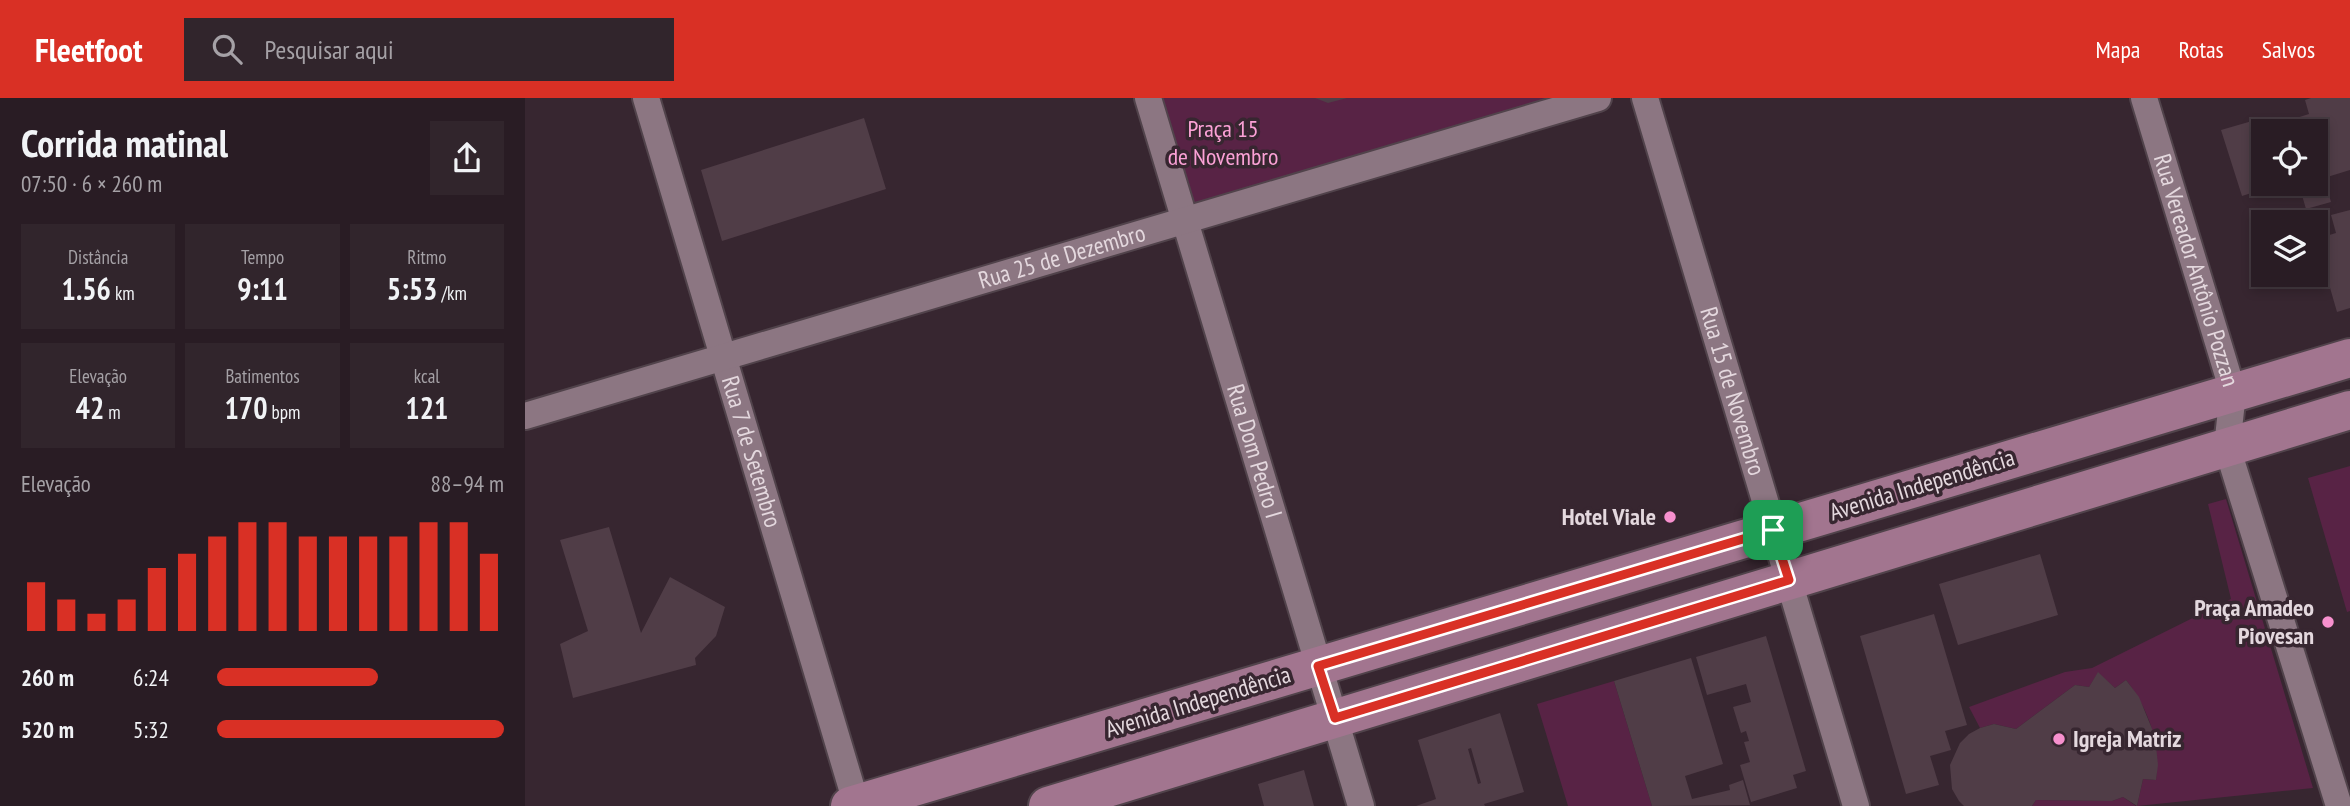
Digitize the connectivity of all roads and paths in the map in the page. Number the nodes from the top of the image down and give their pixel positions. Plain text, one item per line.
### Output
1 (646, 98) edge
2 (1148, 98) edge
3 (1598, 98) edge
4 (1645, 98) edge
5 (2144, 98) edge
6 (1185, 221) junction
7 (723, 357) junction
8 (2350, 358) edge
9 (2233, 392) junction
10 (2350, 410) edge
11 (525, 416) edge
12 (2227, 447) junction
13 (1773, 530) junction
14 (1789, 580) junction
15 (1318, 666) junction
16 (1335, 718) junction
17 (854, 805) edge
18 (1048, 806) edge
19 (1361, 806) edge
20 (1856, 806) edge
21 (2339, 806) edge

1 - 7 street, Rua 7 de Setembro
2 - 6 street, Rua Dom Pedro I
3 - 6 street, Rua 25 de Dezembro
4 - 13 street, Rua 15 de Novembro
5 - 9 street, Rua Vereador Antônio Pozzan
6 - 7 street, Rua 25 de Dezembro
6 - 15 street, Rua Dom Pedro I
7 - 11 street, Rua 25 de Dezembro
7 - 17 street, Rua 7 de Setembro
8 - 9 main road, Avenida Independência
9 - 12 street, Rua Vereador Antônio Pozzan
9 - 13 main road, Avenida Independência
10 - 12 main road
12 - 14 main road
12 - 21 street, Rua Vereador Antônio Pozzan
13 - 14 street, Rua 15 de Novembro
13 - 15 main road, Avenida Independência
14 - 16 main road
14 - 20 street, Rua 15 de Novembro
15 - 16 street, Rua Dom Pedro I
15 - 17 main road, Avenida Independência
16 - 18 main road
16 - 19 street, Rua Dom Pedro I

